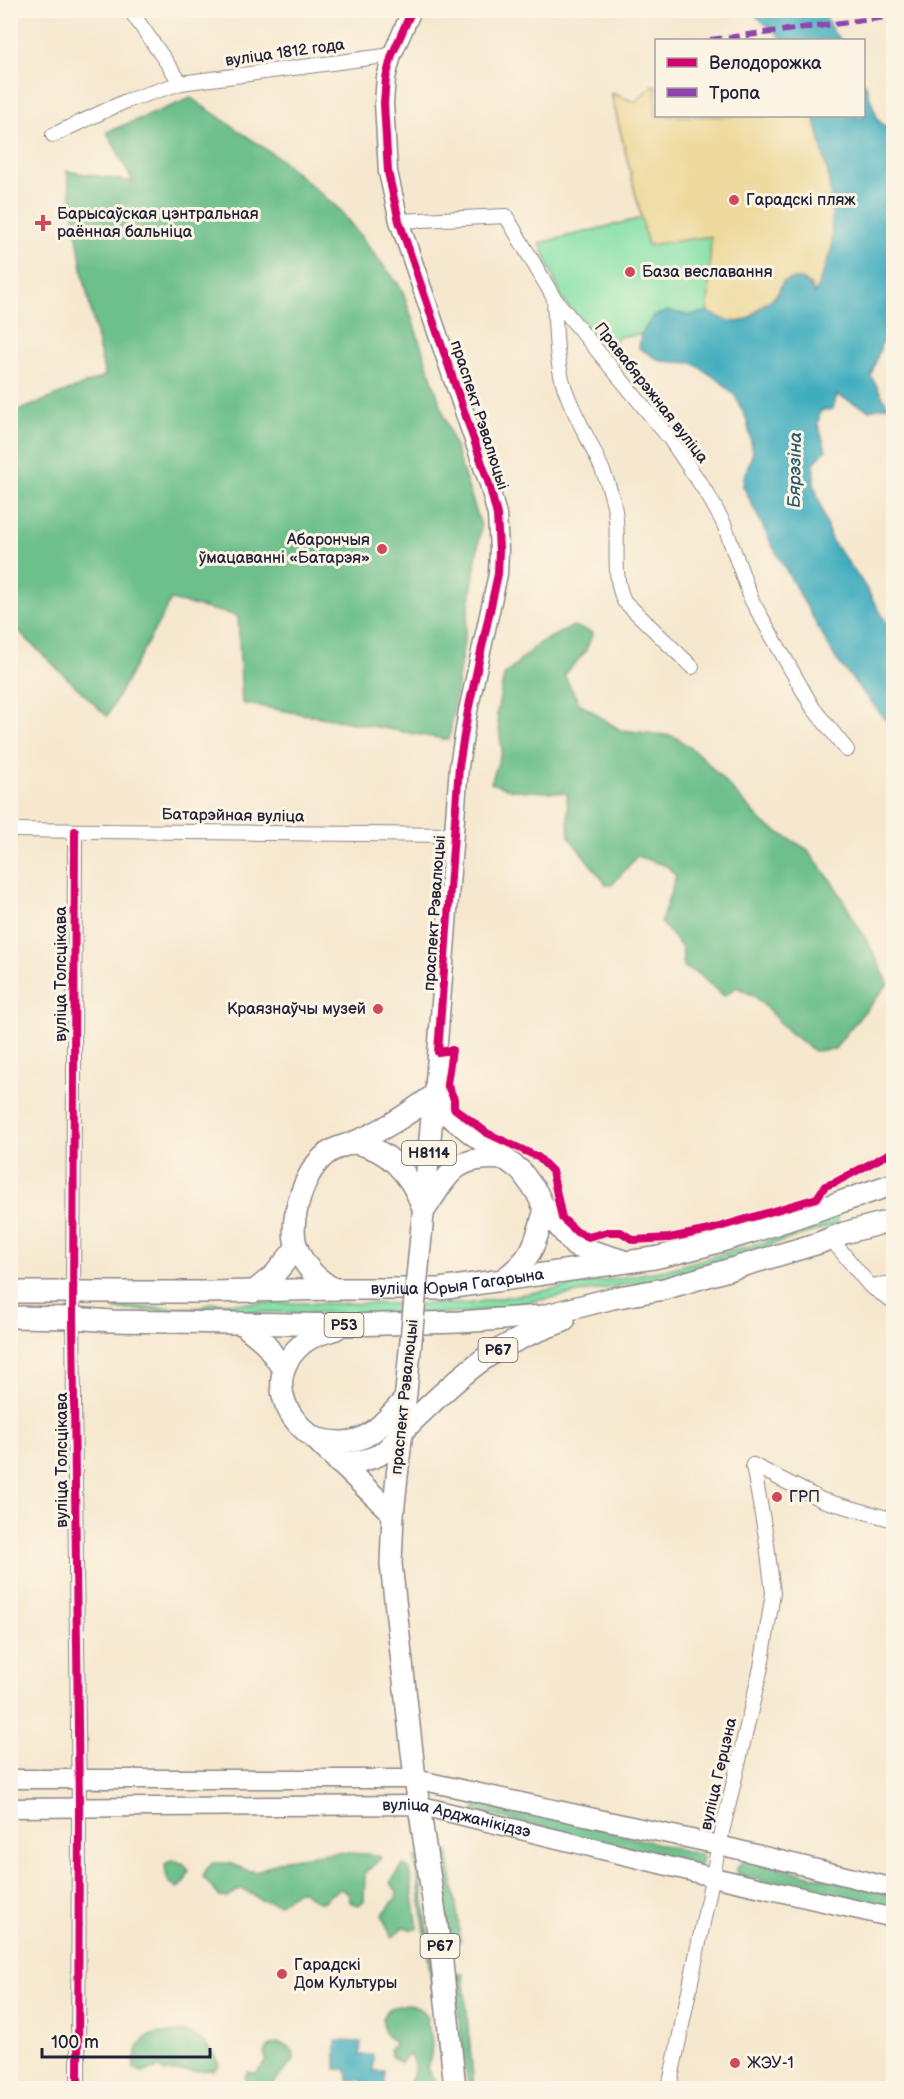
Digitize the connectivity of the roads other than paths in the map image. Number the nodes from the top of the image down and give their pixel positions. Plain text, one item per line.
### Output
1 (130, 10) edge
2 (412, 10) edge
3 (392, 56) junction
4 (181, 83) junction
5 (53, 135) dead end
6 (399, 221) junction
7 (554, 298) junction
8 (692, 667) dead end
9 (847, 750) dead end
10 (10, 830) edge
11 (75, 831) junction
12 (454, 836) junction
13 (434, 1095) junction
14 (354, 1143) junction
15 (504, 1158) junction
16 (894, 1184) edge
17 (545, 1210) junction
18 (424, 1211) junction
19 (894, 1220) edge
20 (831, 1239) junction
21 (297, 1247) junction
22 (627, 1262) junction
23 (503, 1279) junction
24 (894, 1283) edge
25 (870, 1286) junction
26 (334, 1289) junction
27 (73, 1291) junction
28 (10, 1292) edge
29 (253, 1292) junction
30 (613, 1298) junction
31 (894, 1302) edge
32 (10, 1317) edge
33 (73, 1318) junction
34 (242, 1323) junction
35 (348, 1325) junction
36 (283, 1369) junction
37 (406, 1395) junction
38 (401, 1433) junction
39 (314, 1438) junction
40 (339, 1463) junction
41 (393, 1514) junction
42 (894, 1520) edge
43 (10, 1779) edge
44 (77, 1779) junction
45 (415, 1779) junction
46 (418, 1805) junction
47 (10, 1808) edge
48 (79, 1808) junction
49 (719, 1845) junction
50 (712, 1877) junction
51 (894, 1888) edge
52 (894, 1918) edge
53 (78, 2088) edge
54 (455, 2088) edge
55 (669, 2088) edge

1 - 4 street
2 - 3 main road, праспект Рэвалюцыі / Н8114
3 - 4 street, вуліца 1812 года
3 - 6 main road, праспект Рэвалюцыі / Н8114
4 - 5 street, вуліца 1812 года
6 - 7 street, Правабярэжная вуліца
6 - 12 main road, праспект Рэвалюцыі / Н8114
7 - 8 street
7 - 9 street, Правабярэжная вуліца
10 - 11 street, Батарэйная вуліца
11 - 12 street, Батарэйная вуліца
11 - 27 street, вуліца Толсцікава
12 - 13 main road, праспект Рэвалюцыі / Н8114
13 - 14 main road
13 - 15 main road
13 - 18 main road, праспект Рэвалюцыі / Н8114
14 - 18 main road
14 - 21 main road
15 - 17 main road
15 - 18 main road, Р67
16 - 22 main road, вуліца Юрыя Гагарына / Р53
17 - 22 main road
17 - 23 main road
18 - 37 main road, праспект Рэвалюцыі / Р67, bridge
19 - 20 main road, Р53
20 - 25 street
20 - 30 main road, Р53
21 - 26 main road
21 - 29 main road
22 - 23 main road, вуліца Юрыя Гагарына / Р53
23 - 26 main road, вуліца Юрыя Гагарына / Р53
24 - 25 street
25 - 31 street
26 - 29 main road, вуліца Юрыя Гагарына / Р53
27 - 28 main road, вуліца Юрыя Гагарына / Р53
27 - 29 main road, вуліца Юрыя Гагарына / Р53
27 - 33 street, вуліца Толсцікава
30 - 35 main road, Р53
30 - 38 main road, Р67
32 - 33 main road, Р53
33 - 34 main road, Р53
33 - 44 street, вуліца Толсцікава
34 - 35 main road, Р53
34 - 36 main road
35 - 36 main road
36 - 39 main road
37 - 38 main road, праспект Рэвалюцыі / Р67
37 - 39 main road
38 - 40 main road, Р67
38 - 41 main road, праспект Рэвалюцыі / Р67
39 - 40 main road
40 - 41 main road
41 - 45 main road, праспект Рэвалюцыі / Р67
42 - 49 street, вуліца Герцэна
43 - 44 main road, вуліца Арджанікідзэ
44 - 45 main road, вуліца Арджанікідзэ
44 - 48 street, вуліца Толсцікава
45 - 46 main road, праспект Рэвалюцыі / Р67
45 - 49 main road, вуліца Арджанікідзэ
46 - 48 main road, вуліца Арджанікідзэ
46 - 50 main road, вуліца Арджанікідзэ
46 - 54 main road, праспект Рэвалюцыі / Р67
47 - 48 main road, вуліца Арджанікідзэ
48 - 53 street, вуліца Толсцікава
49 - 50 street, вуліца Герцэна
49 - 51 main road, вуліца Арджанікідзэ
50 - 52 main road, вуліца Арджанікідзэ
50 - 55 street, вуліца Герцэна

